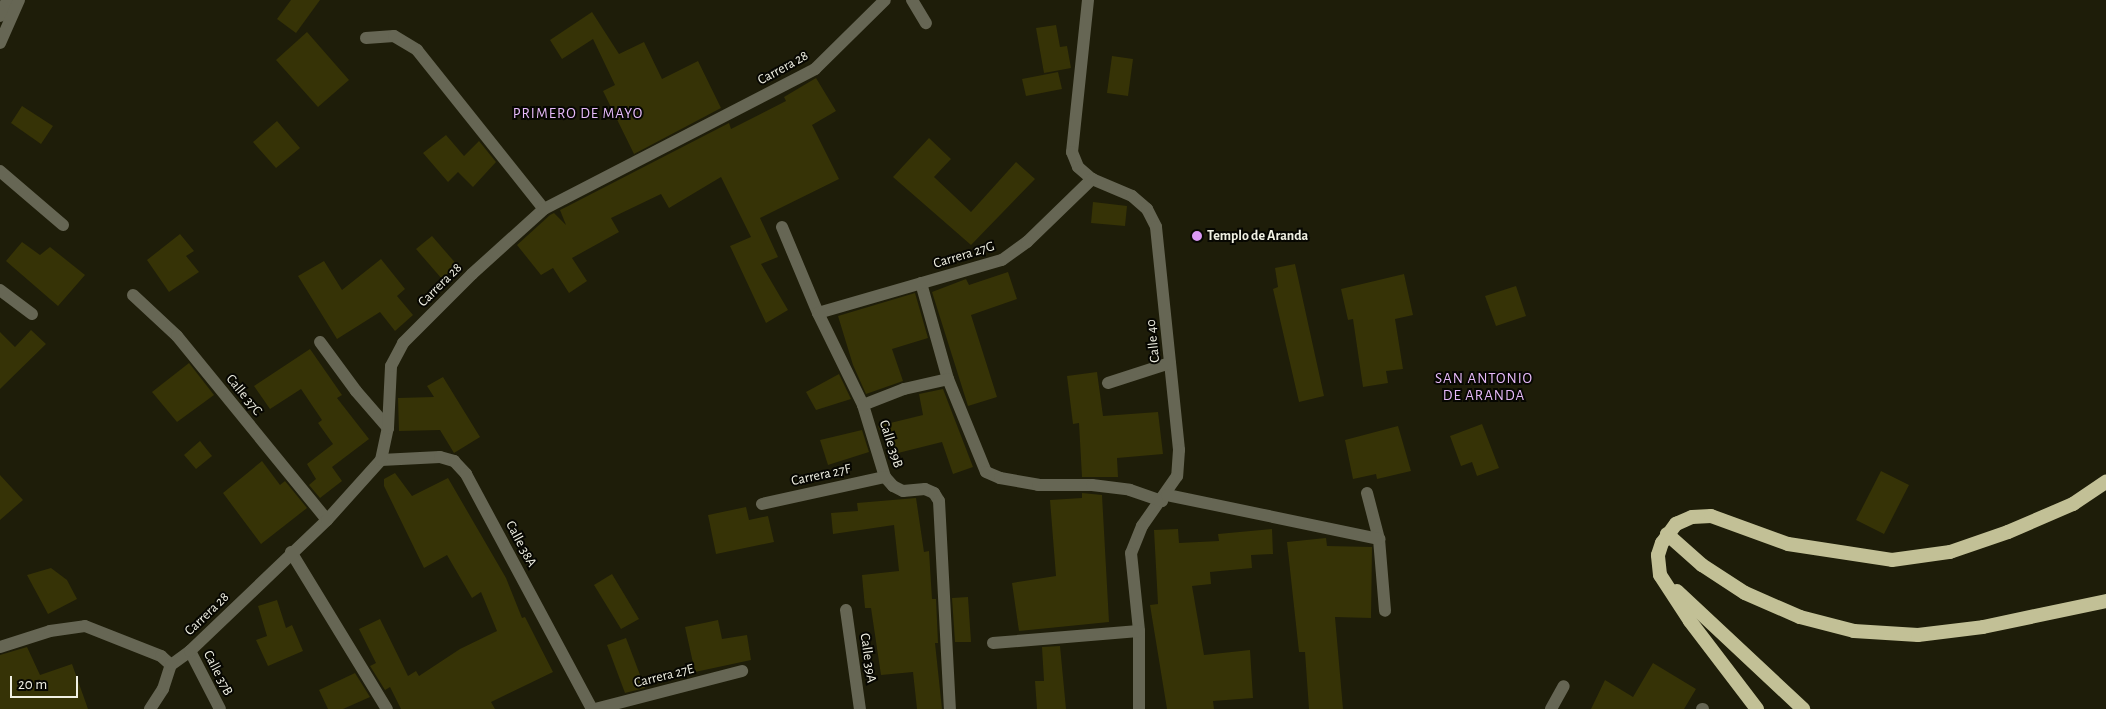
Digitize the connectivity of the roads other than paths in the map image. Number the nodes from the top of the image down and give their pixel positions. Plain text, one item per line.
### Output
1 (6, 0) edge
2 (19, 0) edge
3 (885, 0) edge
4 (912, 0) edge
5 (1088, 0) edge
6 (0, 16) edge
7 (926, 23) dead end
8 (366, 38) dead end
9 (0, 43) edge
10 (0, 171) edge
11 (1092, 178) junction
12 (544, 209) junction
13 (64, 225) dead end
14 (782, 226) dead end
15 (921, 283) junction
16 (0, 290) edge
17 (134, 295) dead end
18 (818, 313) junction
19 (32, 314) dead end
20 (320, 342) dead end
21 (1170, 363) junction
22 (948, 379) junction
23 (1108, 383) dead end
24 (863, 405) junction
25 (388, 428) junction
26 (381, 460) junction
27 (885, 477) junction
28 (2106, 482) edge
29 (1367, 494) dead end
30 (1164, 498) junction
31 (762, 504) dead end
32 (326, 520) junction
33 (1666, 534) junction
34 (1379, 539) junction
35 (291, 552) junction
36 (1660, 575) junction
37 (2106, 601) edge
38 (846, 610) dead end
39 (1385, 611) dead end
40 (1139, 630) junction
41 (993, 643) dead end
42 (0, 647) edge
43 (190, 651) junction
44 (171, 665) junction
45 (742, 672) dead end
46 (1564, 686) dead end
47 (150, 709) edge
48 (220, 709) edge
49 (388, 709) edge
50 (593, 709) edge
51 (860, 709) edge
52 (950, 709) edge
53 (1139, 709) edge
54 (1552, 709) edge
55 (1757, 709) edge
56 (1803, 709) edge

1 - 6 street
2 - 9 street
3 - 12 street, Carrera 28
4 - 7 street
5 - 11 street, Calle 40
8 - 12 street
10 - 13 street
11 - 15 street, Carrera 27G
11 - 21 street, Calle 40
12 - 25 street, Carrera 28
14 - 18 street, Calle 39B
15 - 18 street, Carrera 27G
15 - 22 street
16 - 19 street
17 - 32 street, Calle 37C
18 - 24 street, Calle 39B
20 - 25 street
21 - 23 street
21 - 30 street, Calle 40
22 - 24 street
22 - 30 street
24 - 27 street, Calle 39B
25 - 26 street, Carrera 28
26 - 32 street, Carrera 28
26 - 50 street, Calle 38A
27 - 31 street, Carrera 27F
27 - 52 street, Calle 39B
28 - 33 highway
29 - 34 street
30 - 34 street
30 - 40 street, Calle 40
32 - 35 street, Carrera 28
33 - 36 highway
33 - 37 highway
34 - 39 street
35 - 43 street, Carrera 28
35 - 49 street
36 - 55 highway
36 - 56 highway
38 - 51 street, Calle 39A
40 - 41 street
40 - 53 street, Calle 40
42 - 44 street
43 - 44 street, Carrera 28
43 - 48 street, Calle 37B
44 - 47 street
45 - 50 street, Carrera 27E
46 - 54 street

